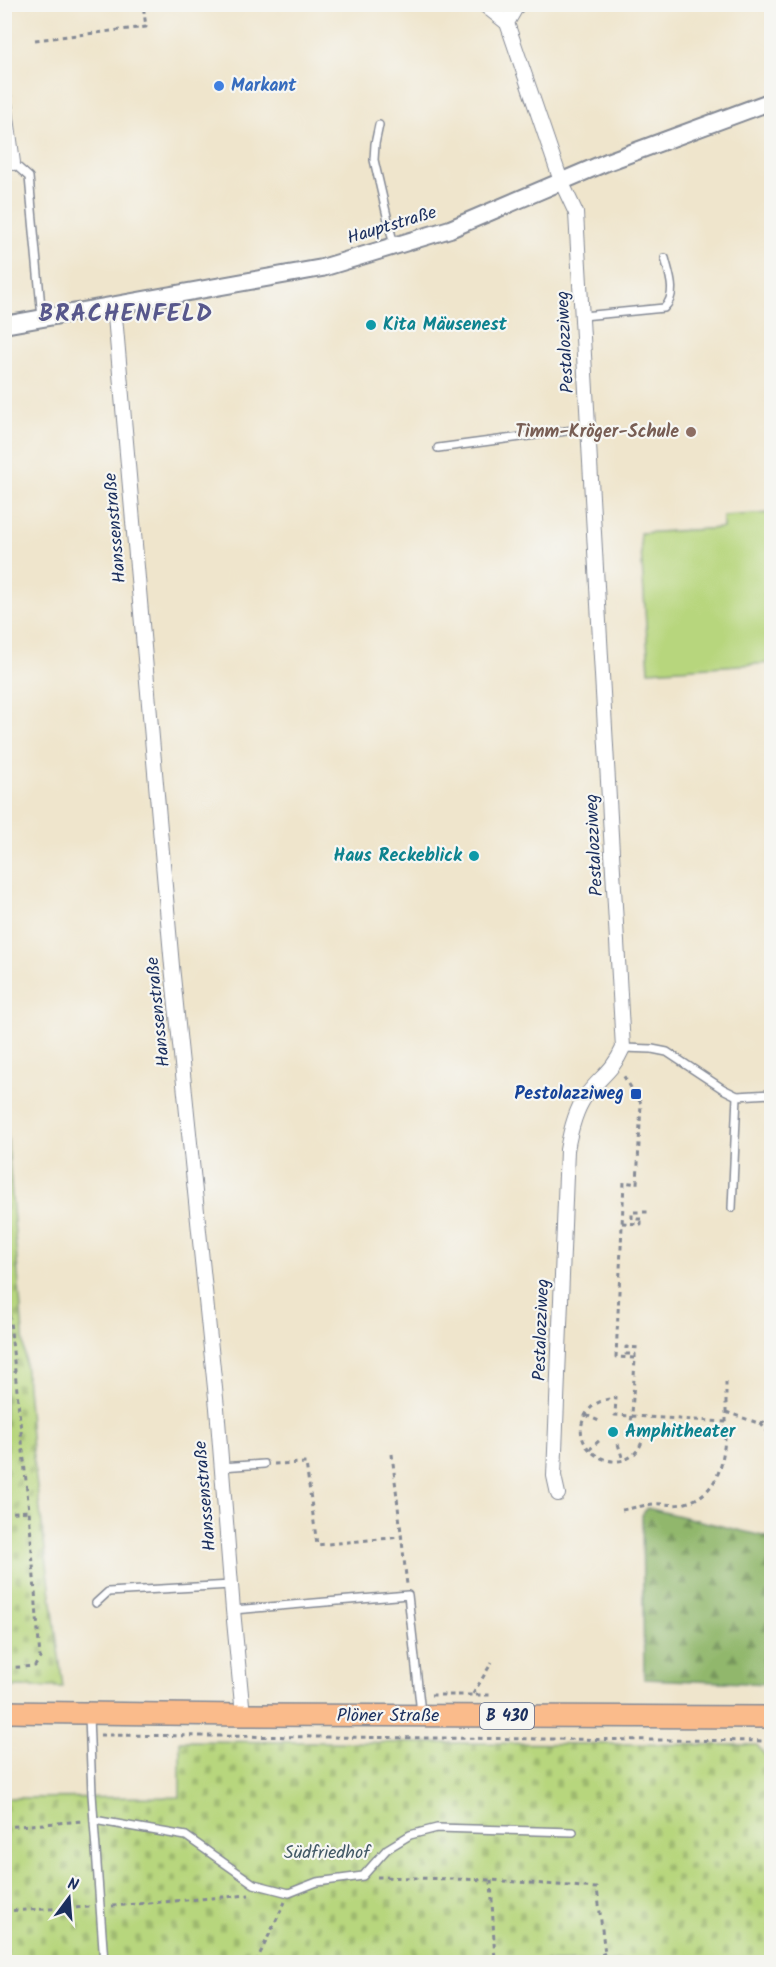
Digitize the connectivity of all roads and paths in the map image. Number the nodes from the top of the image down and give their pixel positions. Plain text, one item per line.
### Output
1 (143, 4) edge
2 (483, 4) edge
3 (518, 4) edge
4 (507, 23) junction
5 (35, 40) dead end
6 (4, 95) edge
7 (771, 101) edge
8 (379, 125) dead end
9 (13, 163) joint
10 (561, 182) junction
11 (394, 246) junction
12 (665, 258) dead end
13 (114, 305) junction
14 (583, 316) junction
15 (42, 318) junction
16 (4, 325) edge
17 (589, 428) junction
18 (438, 448) dead end
19 (622, 1048) junction
20 (616, 1064) junction
21 (771, 1094) edge
22 (737, 1096) junction
23 (732, 1208) dead end
24 (648, 1212) dead end
25 (622, 1223) junction
26 (4, 1261) edge
27 (642, 1348) dead end
28 (635, 1358) junction
29 (726, 1382) dead end
30 (726, 1412) junction
31 (586, 1415) junction
32 (632, 1416) junction
33 (771, 1417) edge
34 (601, 1422) dead end
35 (726, 1422) junction
36 (760, 1424) junction
37 (771, 1437) edge
38 (602, 1439) dead end
39 (618, 1444) dead end
40 (589, 1450) junction
41 (392, 1454) dead end
42 (623, 1461) junction
43 (264, 1464) joint
44 (221, 1467) junction
45 (558, 1494) dead end
46 (622, 1510) dead end
47 (29, 1511) junction
48 (4, 1513) edge
49 (400, 1537) junction
50 (231, 1585) junction
51 (408, 1595) junction
52 (96, 1602) dead end
53 (232, 1610) junction
54 (492, 1662) dead end
55 (4, 1668) edge
56 (473, 1695) dead end
57 (4, 1712) edge
58 (243, 1715) junction
59 (422, 1716) junction
60 (771, 1717) edge
61 (89, 1724) junction
62 (771, 1741) edge
63 (94, 1820) junction
64 (4, 1827) edge
65 (573, 1832) dead end
66 (363, 1876) junction
67 (491, 1880) junction
68 (254, 1884) junction
69 (289, 1893) junction
70 (100, 1906) junction
71 (4, 1911) edge
72 (605, 1953) junction
73 (104, 1962) edge
74 (256, 1962) edge
75 (495, 1962) edge
76 (585, 1962) edge
77 (606, 1962) edge

1 - 5 path
2 - 4 street
3 - 4 street
4 - 10 street, Pestalozziweg
6 - 9 street
7 - 10 street, Hauptstraße
8 - 11 lane
9 - 15 lane
10 - 11 street, Hauptstraße
10 - 14 street, Pestalozziweg
11 - 13 street, Hauptstraße
12 - 14 lane
13 - 15 street, Hauptstraße
13 - 44 street, Hanssenstraße
14 - 17 street, Pestalozziweg
15 - 16 street, Hauptstraße
17 - 18 lane
17 - 19 street, Pestalozziweg
19 - 20 street, Pestalozziweg
19 - 22 lane
20 - 25 path
20 - 45 street, Pestalozziweg
21 - 22 lane
22 - 23 lane
24 - 25 path
25 - 28 path
26 - 47 path
27 - 28 path
28 - 32 path
29 - 30 path
30 - 35 path
30 - 36 path
31 - 32 path
31 - 34 path
31 - 40 path
32 - 35 path
32 - 42 path
33 - 36 path
35 - 46 path
36 - 37 path
38 - 40 path
39 - 42 path
40 - 42 path
41 - 49 path
43 - 44 lane
43 - 49 path
44 - 50 street, Hanssenstraße
47 - 48 path
47 - 55 path
49 - 51 path
50 - 52 lane
50 - 53 street, Hanssenstraße
51 - 53 lane
51 - 59 lane
53 - 58 street, Hanssenstraße
54 - 56 path
57 - 61 main road, Plöner Straße / B 430
58 - 59 main road, Plöner Straße / B 430
58 - 61 main road, Plöner Straße / B 430
59 - 60 main road, Plöner Straße / B 430
61 - 62 path
61 - 63 lane
63 - 64 path
63 - 68 lane
63 - 70 lane
65 - 66 lane
66 - 67 path
66 - 69 lane
67 - 72 path
67 - 75 path
68 - 69 lane
68 - 70 path
69 - 74 path
70 - 71 path
70 - 73 lane
72 - 76 path
72 - 77 path

